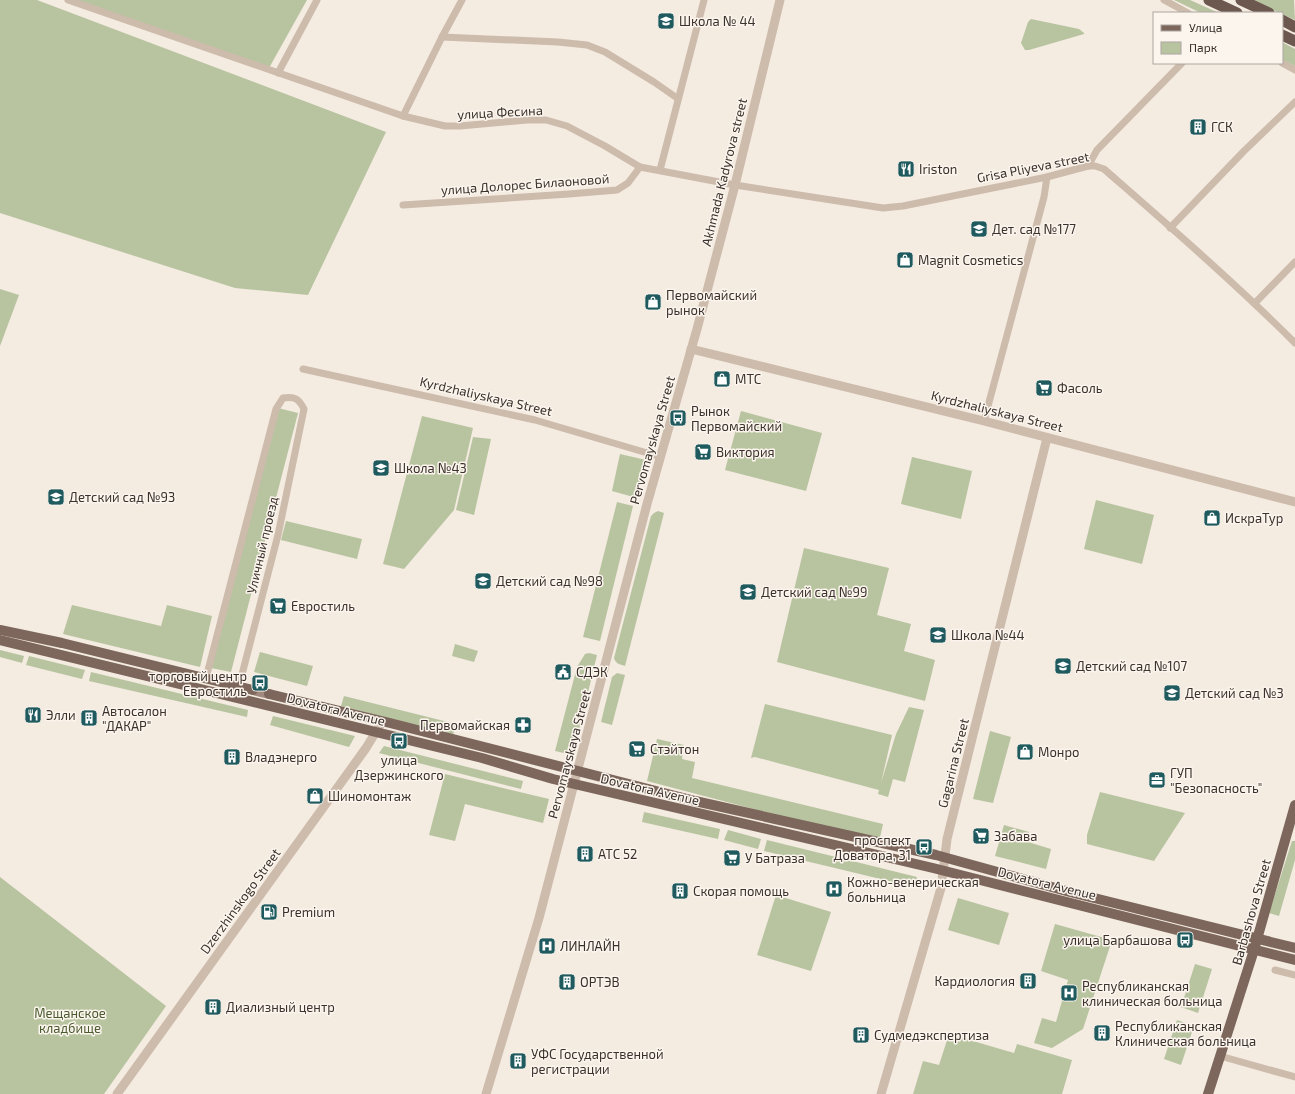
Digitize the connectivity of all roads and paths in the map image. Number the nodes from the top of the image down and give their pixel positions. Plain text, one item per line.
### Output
1 (68, 0) edge
2 (317, 0) edge
3 (462, 0) edge
4 (704, 0) edge
5 (780, 0) edge
6 (1164, 0) edge
7 (1209, 0) edge
8 (1241, 0) edge
9 (1186, 12) edge
10 (1235, 12) edge
11 (1267, 12) edge
12 (1283, 20) edge
13 (1295, 26) edge
14 (1283, 35) edge
15 (442, 37) junction
16 (1295, 41) edge
17 (1181, 64) edge
18 (1283, 64) edge
19 (1295, 70) edge
20 (278, 73) junction
21 (677, 98) junction
22 (1295, 102) edge
23 (403, 116) junction
24 (1088, 166) junction
25 (640, 167) junction
26 (660, 170) junction
27 (1047, 177) junction
28 (735, 185) junction
29 (403, 205) dead end
30 (1170, 228) junction
31 (1295, 262) edge
32 (1255, 303) junction
33 (1295, 343) edge
34 (691, 349) junction
35 (303, 369) dead end
36 (984, 421) junction
37 (1047, 438) junction
38 (661, 458) junction
39 (1295, 502) edge
40 (0, 630) edge
41 (0, 640) edge
42 (206, 678) junction
43 (239, 686) junction
44 (382, 722) junction
45 (376, 732) junction
46 (578, 772) junction
47 (574, 784) junction
48 (1295, 805) edge
49 (945, 858) junction
50 (943, 870) junction
51 (1257, 939) junction
52 (1295, 948) edge
53 (1254, 950) junction
54 (1295, 960) edge
55 (1275, 970) dead end
56 (1295, 975) edge
57 (1220, 1056) junction
58 (1295, 1077) edge
59 (118, 1094) edge
60 (486, 1094) edge
61 (881, 1094) edge
62 (1208, 1094) edge

1 - 20 street, улица Фесина
2 - 20 street
3 - 15 street
4 - 21 street
5 - 28 street, Akhmada Kadyrova street
6 - 9 street
7 - 10 highway
8 - 11 highway
12 - 13 highway
14 - 16 highway
15 - 21 street
15 - 23 street
17 - 24 street
18 - 19 street
20 - 23 street, улица Фесина
21 - 26 street
22 - 30 street
23 - 25 street, улица Фесина
24 - 27 street, Grisa Pliyeva street
24 - 30 street, Grisa Pliyeva street
25 - 26 street, улица Фесина
25 - 29 street, улица Долорес Билаоновой
26 - 28 street, Grisa Pliyeva street
27 - 28 street, Grisa Pliyeva street
27 - 36 street
28 - 34 street, Akhmada Kadyrova street
30 - 32 street, Grisa Pliyeva street
31 - 32 street
32 - 33 street, Grisa Pliyeva street
34 - 36 street, Kyrdzhaliyskaya Street
34 - 38 street, Pervomayskaya Street
35 - 38 street, Kyrdzhaliyskaya Street
36 - 37 street, Kyrdzhaliyskaya Street
37 - 39 street, Kyrdzhaliyskaya Street
37 - 49 street, Gagarina Street
38 - 46 street, Pervomayskaya Street
40 - 42 main road, Dovatora Avenue
41 - 45 main road, Dovatora Avenue
42 - 43 main road, Dovatora Avenue
42 - 43 street, Уличный проезд
43 - 44 main road, Dovatora Avenue
44 - 45 street, Dzerzhinskogo Street
44 - 46 main road, Dovatora Avenue
45 - 47 main road, Dovatora Avenue
45 - 59 street, Dzerzhinskogo Street
46 - 47 street, Pervomayskaya Street
46 - 49 main road, Dovatora Avenue
47 - 50 main road, Dovatora Avenue
47 - 60 street, Pervomayskaya Street
48 - 51 main road, Barbashova Street
49 - 50 street, Gagarina Street
49 - 51 main road, Dovatora Avenue
50 - 53 main road, Dovatora Avenue
50 - 61 street, Gagarina Street
51 - 52 main road, Dovatora Avenue
51 - 53 main road, Barbashova Street
53 - 54 main road, Dovatora Avenue
53 - 57 main road, Barbashova Street
55 - 56 street
57 - 58 street
57 - 62 main road, Barbashova Street

